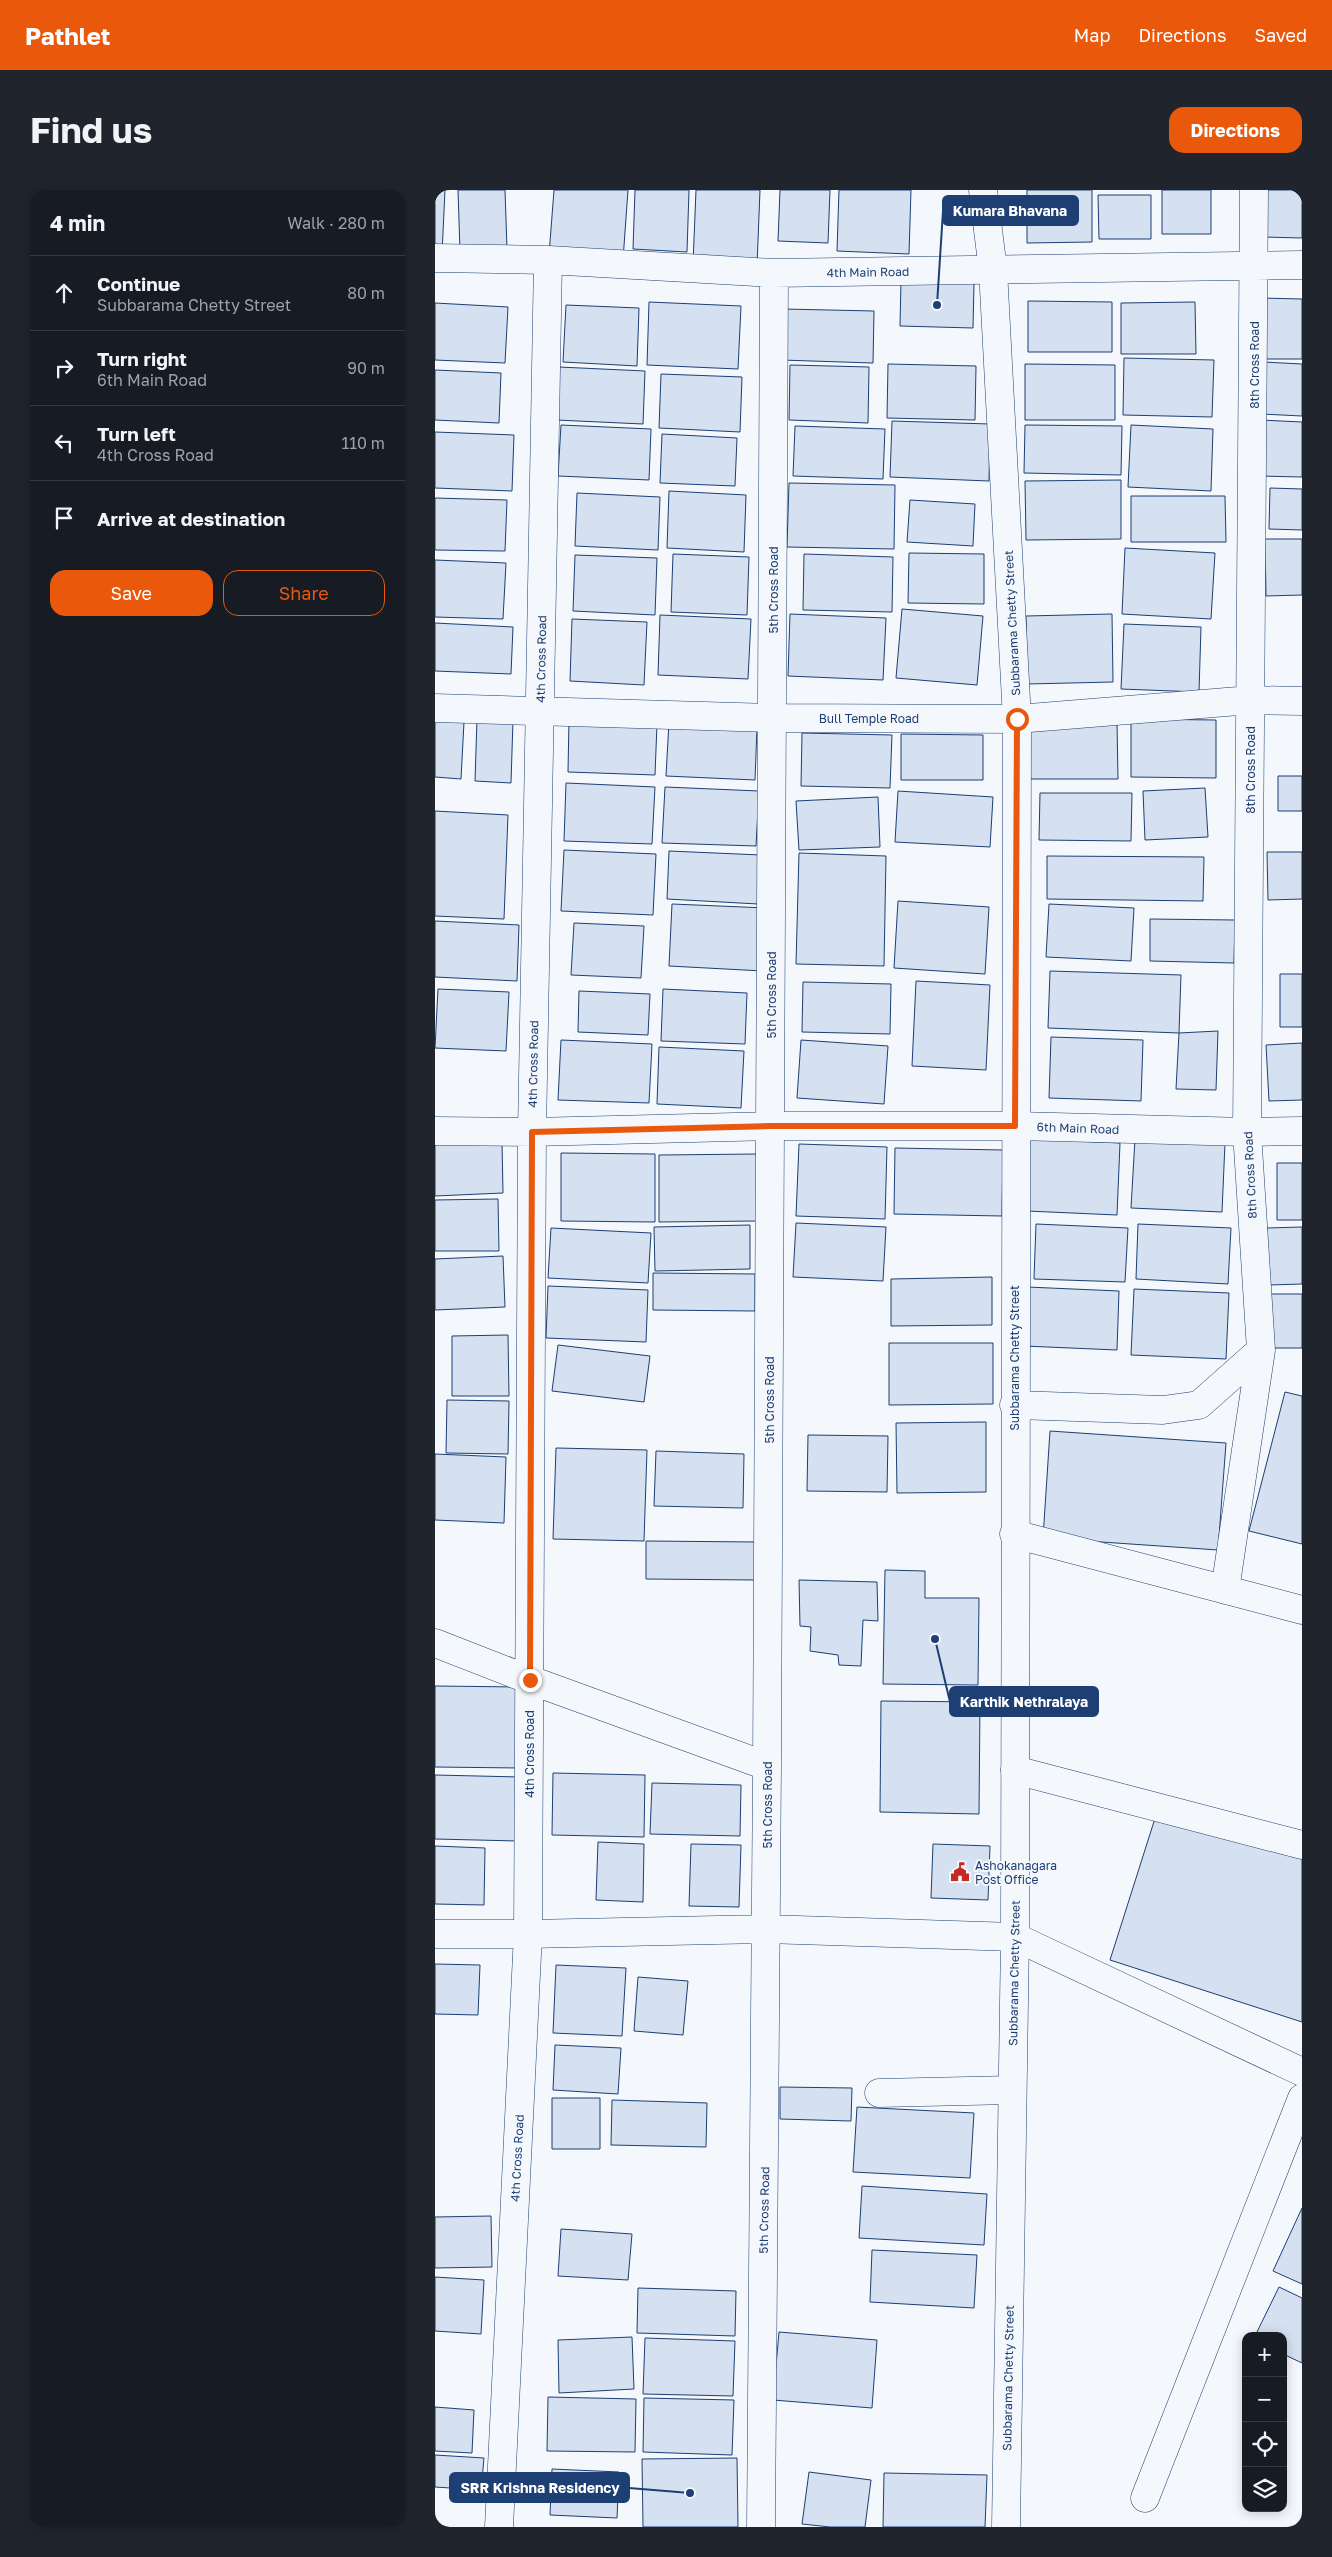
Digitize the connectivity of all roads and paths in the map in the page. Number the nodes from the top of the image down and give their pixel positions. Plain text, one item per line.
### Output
1 (983, 190) edge
2 (1254, 190) edge
3 (435, 258) edge
4 (548, 260) junction
5 (1255, 264) junction
6 (1302, 265) edge
7 (993, 270) junction
8 (774, 273) junction
9 (1251, 700) junction
10 (1302, 701) edge
11 (435, 708) edge
12 (541, 711) junction
13 (773, 718) junction
14 (1017, 719) junction
15 (771, 1126) junction
16 (1015, 1126) junction
17 (435, 1131) edge
18 (1302, 1131) edge
19 (532, 1132) junction
20 (1247, 1132) junction
21 (1261, 1350) junction
22 (1014, 1404) junction
23 (1014, 1534) junction
24 (1225, 1590) junction
25 (1302, 1610) edge
26 (435, 1643) edge
27 (530, 1680) junction
28 (767, 1766) junction
29 (1015, 1770) junction
30 (1302, 1845) edge
31 (766, 1929) junction
32 (435, 1934) edge
33 (528, 1934) junction
34 (1015, 1937) junction
35 (1302, 2072) edge
36 (1012, 2090) junction
37 (879, 2093) dead end
38 (1302, 2098) edge
39 (1145, 2498) dead end
40 (499, 2527) edge
41 (761, 2527) edge
42 (1006, 2527) edge

1 - 7 street, Subbarama Chetty Street
2 - 5 street, 8th Cross Road
3 - 4 street, 4th Main Road
4 - 8 street, 4th Main Road
4 - 12 street, 4th Cross Road
5 - 6 street, 4th Main Road
5 - 7 street, 4th Main Road
5 - 9 street, 8th Cross Road
7 - 8 street, 4th Main Road
7 - 14 street, Subbarama Chetty Street
8 - 13 street, 5th Cross Road
9 - 10 street, Bull Temple Road
9 - 14 street, Bull Temple Road
9 - 20 street, 8th Cross Road
11 - 12 street, Bull Temple Road
12 - 13 street, Bull Temple Road
12 - 19 street, 4th Cross Road
13 - 14 street, Bull Temple Road
13 - 15 street, 5th Cross Road
14 - 16 street, Subbarama Chetty Street
15 - 16 street, 6th Main Road
15 - 19 street, 6th Main Road
15 - 28 street, 5th Cross Road
16 - 20 street, 6th Main Road
16 - 22 street, Subbarama Chetty Street
17 - 19 street, 6th Main Road
18 - 20 street, 6th Main Road
19 - 27 street, 4th Cross Road
20 - 21 street, 8th Cross Road
21 - 22 street
21 - 24 street, 8th Cross Road
22 - 23 street, Subbarama Chetty Street
23 - 24 street
23 - 29 street, Subbarama Chetty Street
24 - 25 street
26 - 27 street
27 - 28 street
27 - 33 street, 4th Cross Road
28 - 31 street, 5th Cross Road
29 - 30 street
29 - 34 street, Subbarama Chetty Street
31 - 33 street
31 - 34 street
31 - 41 street, 5th Cross Road
32 - 33 street
33 - 40 street, 4th Cross Road
34 - 35 street
34 - 36 street, Subbarama Chetty Street
36 - 37 street
36 - 42 street, Subbarama Chetty Street
38 - 39 street

